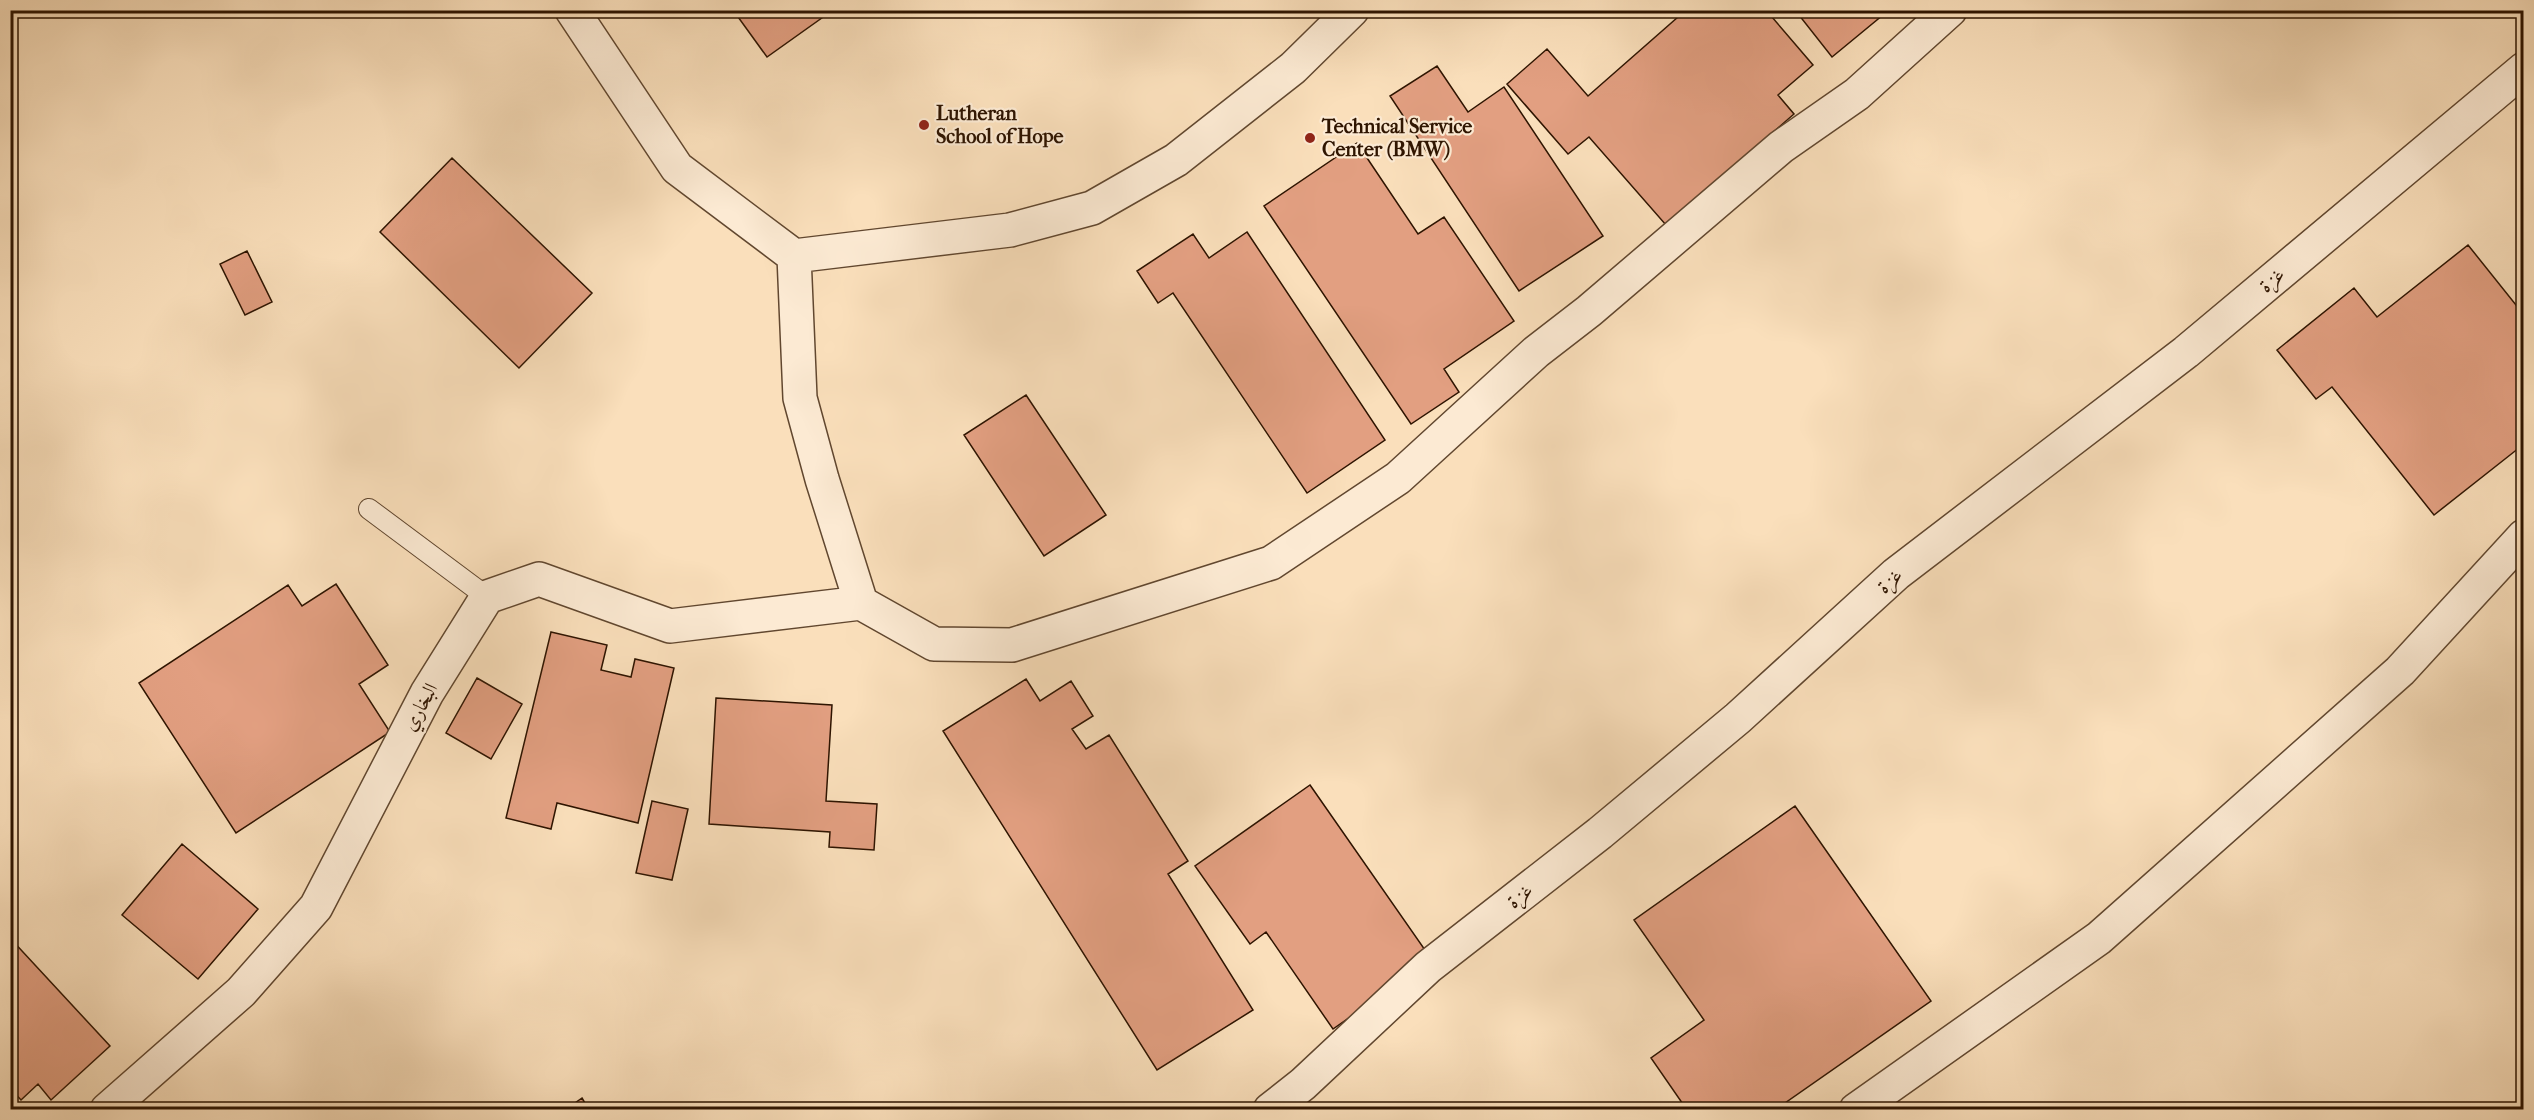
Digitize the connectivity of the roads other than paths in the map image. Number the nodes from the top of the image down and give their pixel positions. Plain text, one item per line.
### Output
1 (572, 10) edge
2 (1352, 10) edge
3 (1950, 10) edge
4 (2523, 69) edge
5 (794, 256) junction
6 (369, 509) dead end
7 (2523, 536) edge
8 (487, 597) junction
9 (861, 603) junction
10 (107, 1110) edge
11 (1270, 1110) edge
12 (1856, 1110) edge

1 - 5 street
2 - 5 street
3 - 9 street
4 - 11 street, غزة
5 - 9 street
6 - 8 lane
7 - 12 street
8 - 9 street
8 - 10 street, البخاري

